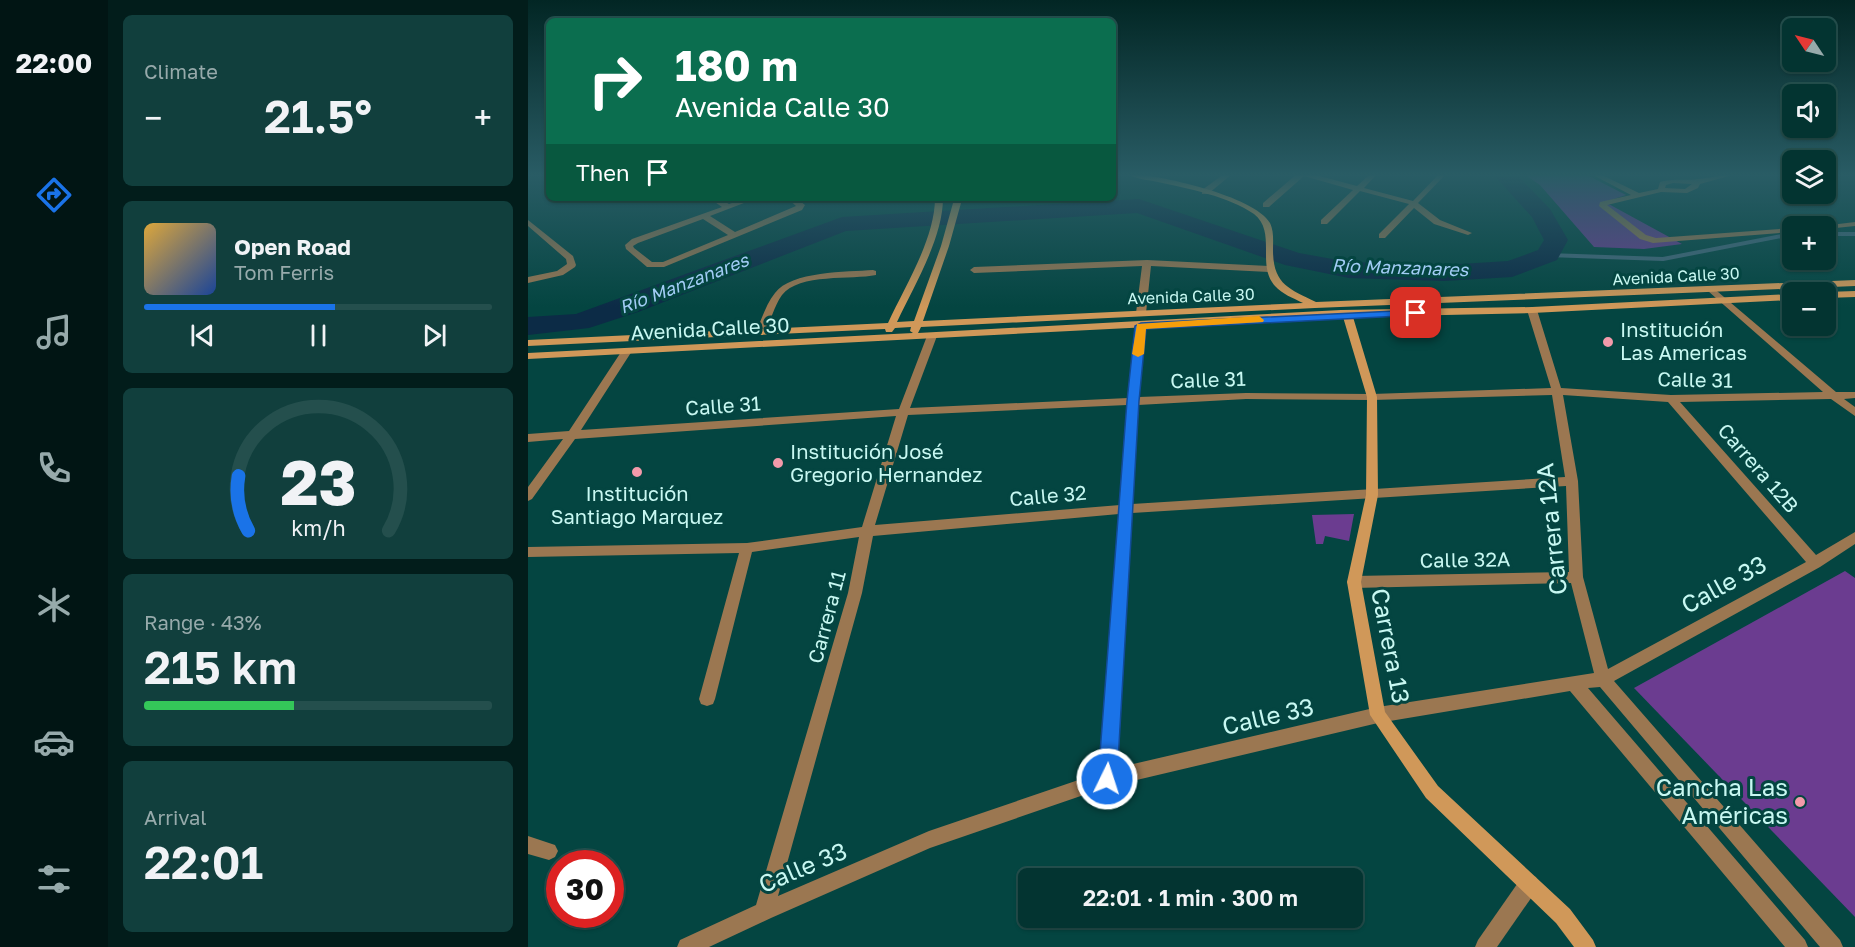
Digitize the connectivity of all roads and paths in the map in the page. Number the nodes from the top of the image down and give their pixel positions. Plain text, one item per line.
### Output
1 (698, 218) edge
2 (707, 218) edge
3 (774, 218) edge
4 (935, 218) edge
5 (952, 218) edge
6 (1263, 218) edge
7 (1328, 218) edge
8 (1399, 218) edge
9 (1432, 218) edge
10 (1619, 218) edge
11 (528, 222) edge
12 (1324, 222) dead end
13 (1855, 224) edge
14 (1836, 226) edge
15 (1782, 231) edge
16 (1468, 233) dead end
17 (734, 235) junction
18 (1382, 236) dead end
19 (1147, 263) junction
20 (1269, 267) junction
21 (974, 270) dead end
22 (873, 273) dead end
23 (528, 280) edge
24 (1855, 283) edge
25 (1711, 289) junction
26 (1855, 294) edge
27 (1836, 295) edge
28 (1782, 297) edge
29 (1722, 300) junction
30 (1315, 305) junction
31 (1532, 310) junction
32 (1347, 315) junction
33 (1141, 320) junction
34 (918, 324) junction
35 (891, 325) junction
36 (761, 331) junction
37 (913, 336) junction
38 (932, 336) junction
39 (885, 338) junction
40 (528, 343) edge
41 (627, 351) junction
42 (528, 356) edge
43 (1557, 391) junction
44 (1855, 395) edge
45 (1372, 397) junction
46 (1835, 397) junction
47 (1671, 399) junction
48 (1133, 401) junction
49 (903, 412) junction
50 (1855, 412) edge
51 (572, 435) junction
52 (528, 438) edge
53 (1572, 481) junction
54 (1372, 495) junction
55 (528, 496) edge
56 (1127, 508) junction
57 (867, 531) junction
58 (1854, 539) edge
59 (747, 548) junction
60 (528, 552) edge
61 (1815, 563) junction
62 (1576, 577) junction
63 (1354, 582) junction
64 (1603, 679) junction
65 (1575, 684) junction
66 (707, 699) dead end
67 (1378, 715) junction
68 (1107, 779) junction
69 (528, 845) edge
70 (546, 850) edge
71 (1529, 884) junction
72 (764, 911) junction
73 (687, 947) edge
74 (1485, 947) edge
75 (1586, 947) edge
76 (1798, 947) edge
77 (1833, 947) edge

1 - 17 street
2 - 17 street
3 - 17 street
4 - 35 main road
5 - 34 main road
6 - 20 main road
7 - 12 street
8 - 18 street
9 - 16 street
10 - 15 street
11 - 23 street
13 - 14 street
19 - 20 street
19 - 21 street
19 - 33 street
20 - 30 main road
22 - 36 street
24 - 25 main road, Avenida Calle 30
25 - 29 street
25 - 30 main road, Avenida Calle 30
26 - 27 main road
28 - 29 main road, Avenida Calle 30
29 - 31 main road, Avenida Calle 30
29 - 46 street
30 - 32 main road
30 - 33 main road, Avenida Calle 30
31 - 32 main road, Avenida Calle 30
31 - 43 street, Carrera 12A
32 - 33 main road, Avenida Calle 30
32 - 45 main road, Carrera 13
33 - 34 main road, Avenida Calle 30
33 - 38 main road, Avenida Calle 30
33 - 48 street
34 - 35 main road, Avenida Calle 30
34 - 37 main road
35 - 36 main road, Avenida Calle 30
35 - 39 main road
36 - 40 main road, Avenida Calle 30
37 - 38 main road, Avenida Calle 30
37 - 39 main road, Avenida Calle 30
38 - 49 street, Carrera 11
39 - 41 main road, Avenida Calle 30
41 - 42 main road, Avenida Calle 30
41 - 51 street
43 - 45 street, Calle 31
43 - 47 street, Calle 31
43 - 53 street, Carrera 12A
44 - 46 street, Calle 31
45 - 48 street, Calle 31
45 - 54 main road, Carrera 13
46 - 47 street, Calle 31
46 - 50 street
47 - 61 street, Carrera 12B
48 - 49 street, Calle 31
48 - 56 street
49 - 51 street, Calle 31
49 - 57 street, Carrera 11
51 - 52 street, Calle 31
51 - 55 street
53 - 54 street, Calle 32
53 - 62 street, Carrera 12A
54 - 56 street, Calle 32
54 - 63 main road, Carrera 13
56 - 57 street, Calle 32
56 - 68 street
57 - 59 street, Calle 32
57 - 72 street, Carrera 11
58 - 61 street, Calle 33
59 - 60 street, Calle 32
59 - 66 street
61 - 64 street, Calle 33
62 - 63 street, Calle 32A
62 - 64 street, Carrera 12A
63 - 67 main road, Carrera 13
64 - 65 street, Calle 33
64 - 77 street, Carrera 12A
65 - 67 street, Calle 33
65 - 76 street
67 - 68 street, Calle 33
67 - 71 main road, Carrera 13
68 - 72 street, Calle 33
69 - 70 street
71 - 74 street
71 - 75 main road, Carrera 13
72 - 73 street, Calle 33

